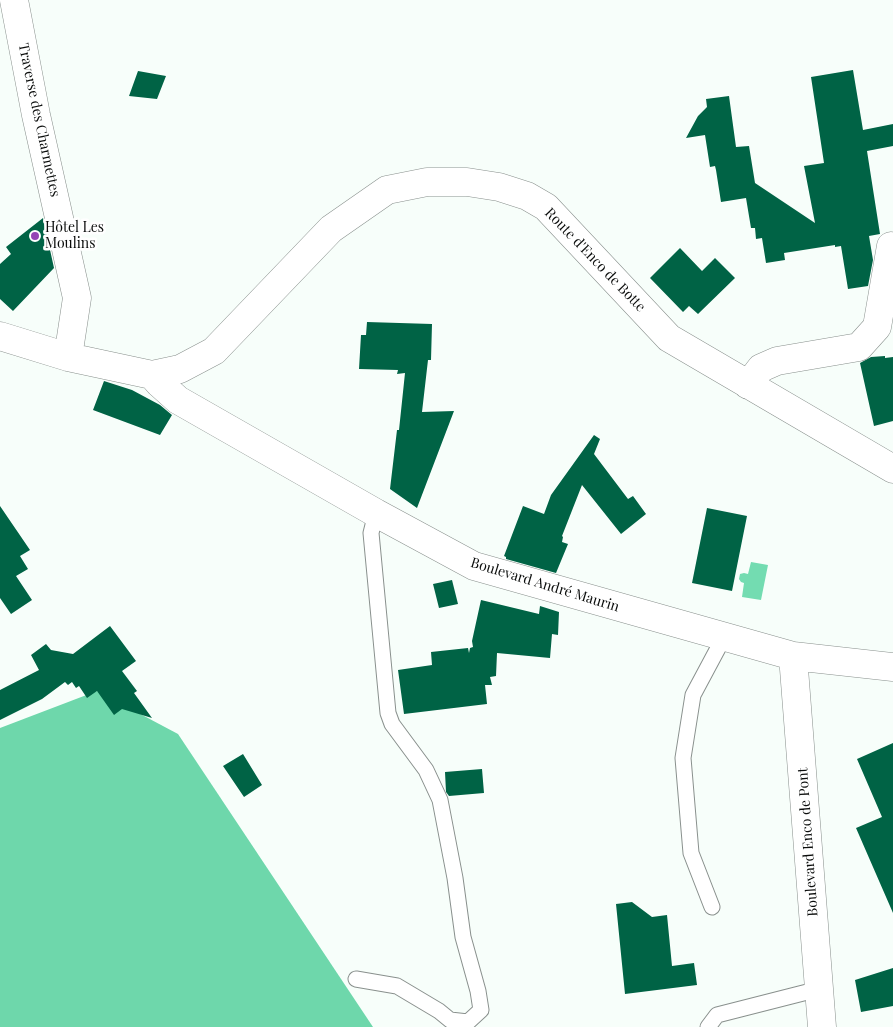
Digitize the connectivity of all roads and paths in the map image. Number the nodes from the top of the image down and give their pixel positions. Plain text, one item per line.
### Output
1 (14, 0) edge
2 (891, 246) dead end
3 (0, 336) edge
4 (68, 357) junction
5 (152, 375) junction
6 (748, 385) junction
7 (893, 470) edge
8 (376, 513) junction
9 (724, 637) junction
10 (793, 656) junction
11 (893, 667) edge
12 (712, 907) dead end
13 (356, 979) dead end
14 (819, 989) junction
15 (708, 1027) edge
16 (822, 1027) edge

1 - 4 street, Traverse des Charmettes
2 - 6 street
3 - 4 street, Route d'Enco de Botte
4 - 5 street, Route d'Enco de Botte
5 - 6 street, Route d'Enco de Botte
5 - 8 street, Boulevard André Maurin
6 - 7 street, Route d'Enco de Botte
8 - 9 street, Boulevard André Maurin
8 - 13 lane
9 - 10 street, Boulevard André Maurin
9 - 12 lane
10 - 11 street, Boulevard André Maurin
10 - 14 street, Boulevard Enco de Pont
14 - 15 lane
14 - 16 street, Boulevard Enco de Pont

